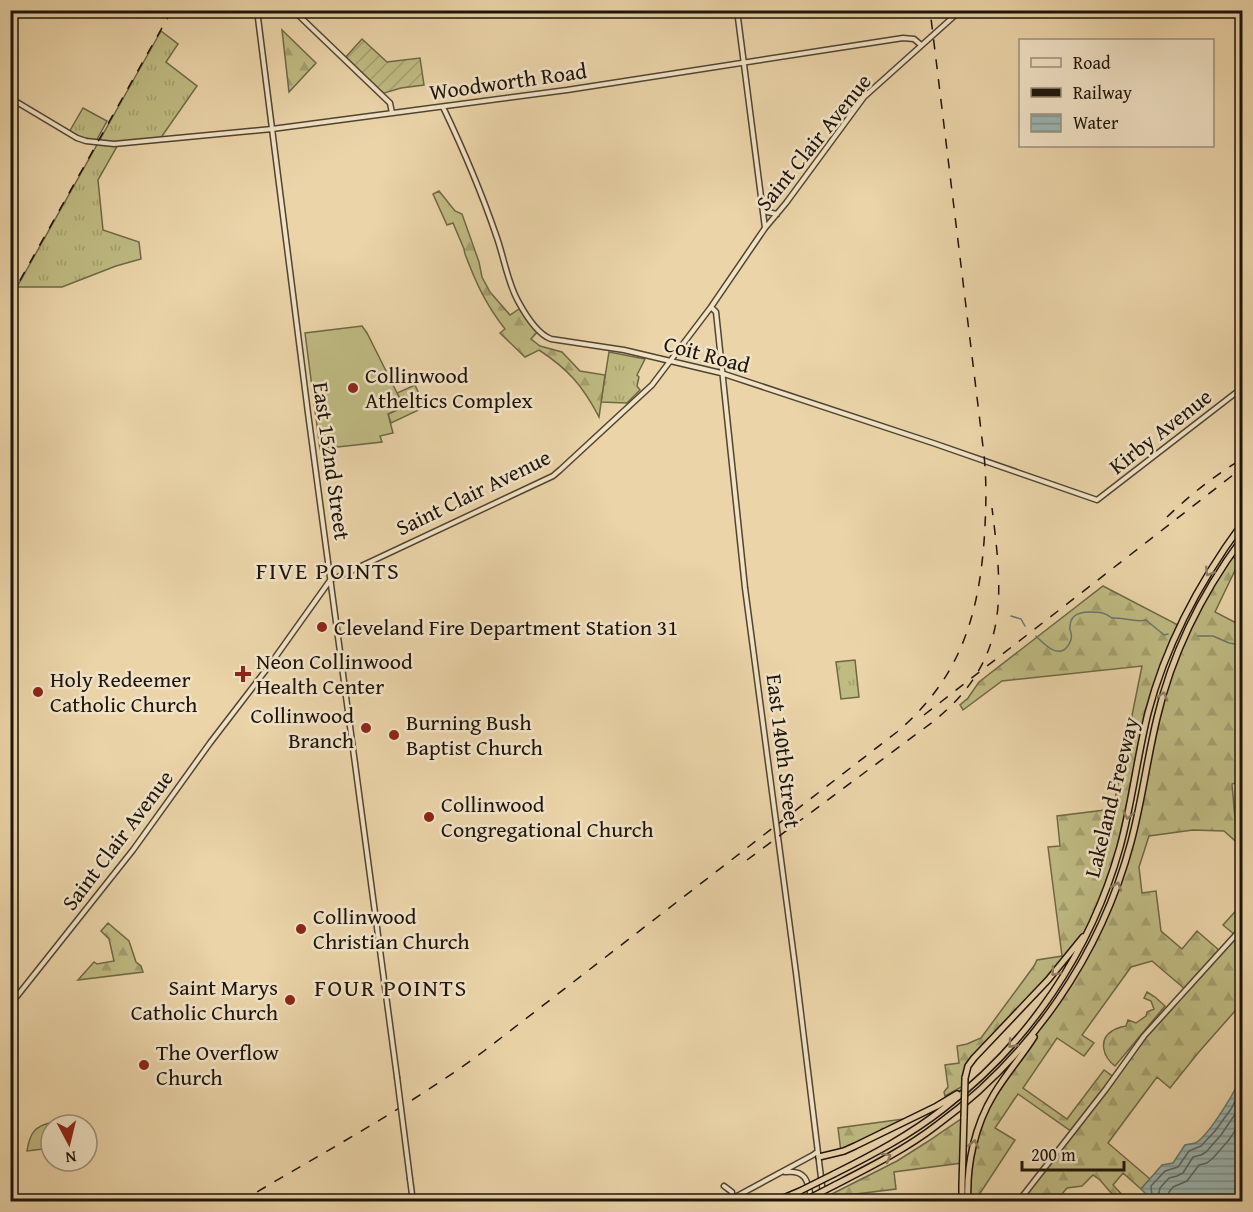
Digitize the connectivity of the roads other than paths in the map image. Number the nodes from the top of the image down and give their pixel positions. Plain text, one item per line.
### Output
1 (257, 10) edge
2 (293, 10) edge
3 (737, 10) edge
4 (961, 10) edge
5 (921, 45) junction
6 (744, 62) junction
7 (10, 98) edge
8 (443, 106) junction
9 (392, 113) junction
10 (272, 129) junction
11 (762, 207) junction
12 (777, 214) junction
13 (765, 228) junction
14 (711, 307) junction
15 (670, 361) junction
16 (721, 373) junction
17 (1242, 388) edge
18 (1097, 501) joint
19 (1242, 524) edge
20 (1242, 539) edge
21 (331, 579) junction
22 (1091, 926) junction
23 (1242, 928) edge
24 (10, 1005) edge
25 (1042, 1022) junction
26 (976, 1082) junction
27 (818, 1154) junction
28 (781, 1173) junction
29 (724, 1186) dead end
30 (800, 1191) junction
31 (732, 1198) junction
32 (413, 1202) edge
33 (726, 1202) edge
34 (774, 1202) edge
35 (781, 1202) edge
36 (802, 1202) edge
37 (812, 1202) edge
38 (824, 1202) edge
39 (963, 1202) edge
40 (968, 1202) edge
41 (1018, 1202) edge

1 - 10 street, East 152nd Street
2 - 9 street
3 - 6 street
4 - 5 street, Saint Clair Avenue
5 - 6 street, Woodworth Road
5 - 12 street, Saint Clair Avenue
6 - 8 street, Woodworth Road
6 - 11 street
7 - 10 street, Woodworth Road
8 - 9 street, Woodworth Road
8 - 15 street, Coit Road
9 - 10 street, Woodworth Road
10 - 21 street, East 152nd Street
11 - 12 street
11 - 13 street
12 - 13 street, Saint Clair Avenue
13 - 14 street, Saint Clair Avenue
14 - 15 street, Saint Clair Avenue
14 - 16 street, East 140th Street
15 - 16 street, Coit Road
15 - 21 street, Saint Clair Avenue
16 - 18 street, Coit Road
16 - 27 street, East 140th Street
17 - 18 street, Kirby Avenue
19 -> 22 highway, Lakeland Freeway
25 -> 20 highway, Lakeland Freeway
21 - 24 street, Saint Clair Avenue
21 - 32 street, East 152nd Street, bridge
22 -> 26 highway, Lakeland Freeway
22 -> 39 highway, bridge
23 - 41 street
36 -> 25 highway, Lakeland Freeway, bridge
40 -> 25 highway
26 - 27 highway
26 - 30 highway, Lakeland Freeway, bridge
27 - 28 street
27 - 38 street, East 140th Street
28 - 31 street
28 - 37 street
29 - 31 street
30 - 34 highway
30 - 35 highway, Lakeland Freeway
31 - 33 street

